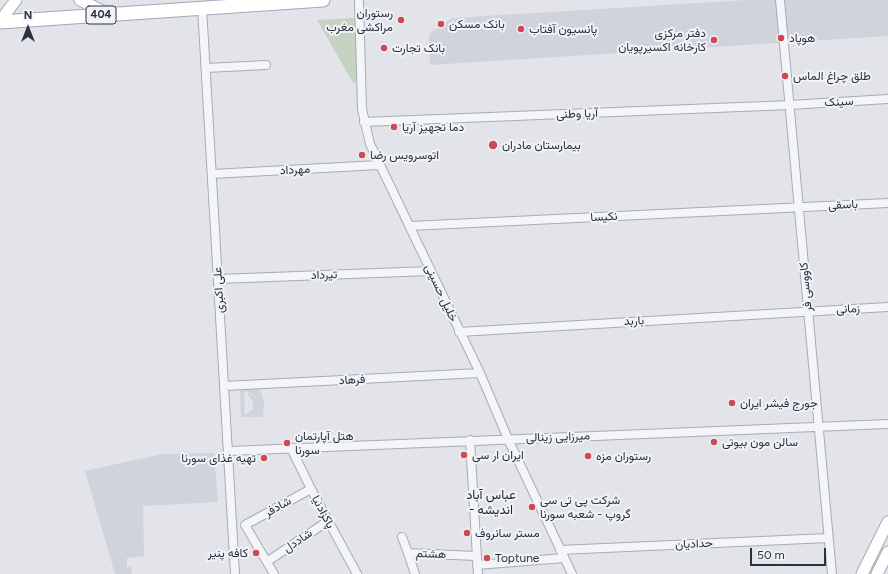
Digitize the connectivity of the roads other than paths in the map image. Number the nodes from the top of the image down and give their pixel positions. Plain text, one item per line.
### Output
1 (16, 0) edge
2 (80, 0) edge
3 (251, 0) edge
4 (323, 0) edge
5 (359, 0) edge
6 (780, 0) edge
7 (239, 5) junction
8 (202, 7) junction
9 (110, 14) junction
10 (0, 21) edge
11 (266, 65) dead end
12 (206, 68) junction
13 (888, 99) edge
14 (790, 105) junction
15 (364, 122) junction
16 (379, 165) junction
17 (212, 174) junction
18 (888, 203) edge
19 (799, 207) junction
20 (410, 226) junction
21 (430, 271) junction
22 (218, 279) junction
23 (888, 307) edge
24 (808, 311) junction
25 (459, 332) junction
26 (480, 373) junction
27 (224, 386) junction
28 (888, 424) edge
29 (818, 426) junction
30 (508, 439) junction
31 (470, 440) junction
32 (291, 448) junction
33 (229, 451) junction
34 (311, 489) junction
35 (328, 521) junction
36 (888, 522) edge
37 (402, 537) dead end
38 (828, 538) junction
39 (560, 550) junction
40 (408, 553) junction
41 (476, 556) junction
42 (564, 558) junction
43 (886, 558) edge
44 (268, 561) junction
45 (477, 565) junction
46 (355, 573) edge
47 (236, 574) edge
48 (274, 574) edge
49 (415, 574) edge
50 (478, 574) edge
51 (572, 574) edge
52 (832, 574) edge
53 (862, 574) edge
54 (877, 574) edge

1 - 10 main road
2 - 9 main road
3 - 7 main road
4 - 7 main road, 404
5 - 15 street, خلیل حسینی
6 - 14 street, کاووسی فر
7 - 8 main road, 404
8 - 9 main road, 404
8 - 12 street, علی‌ اکبری
9 - 10 main road, 404
11 - 12 street
12 - 17 street, علی‌ اکبری
13 - 14 street, سینک
14 - 15 street, آریا وطنی
14 - 19 street, کاووسی فر
15 - 16 street, خلیل حسینی
16 - 17 street, مهرداد
16 - 20 street, خلیل حسینی
17 - 22 street, علی‌ اکبری
18 - 19 street, باسقی
19 - 20 street, نکیسا
19 - 24 street, کاووسی فر
20 - 21 street, خلیل حسینی
21 - 22 street, تیرداد
21 - 25 street, خلیل حسینی
22 - 27 street, علی‌ اکبری
23 - 24 street, زمانی
24 - 25 street, باربد
24 - 29 street, کاووسی فر
25 - 26 street, خلیل حسینی
26 - 27 street, فرهاد
26 - 30 street, خلیل حسینی
27 - 33 street, علی‌ اکبری
28 - 29 street, میرزایی زینالی
29 - 30 street, میرزایی زینالی
29 - 38 street, کاووسی فر
30 - 31 street, میرزایی زینالی
30 - 39 street, خلیل حسینی
31 - 32 street, میرزایی زینالی
31 - 41 street
32 - 33 street, میرزایی زینالی
32 - 34 street, پاکزادنیا
33 - 47 street, علی‌ اکبری
34 - 35 street, پاکزادنیا
34 - 44 street, شادفر
35 - 44 street, شاددل
35 - 46 street, پاکزادنیا
36 - 53 main road
37 - 40 street
38 - 39 street, حدادیان
38 - 52 street, کاووسی فر
39 - 42 street, خلیل حسینی
40 - 41 street, هشتم
40 - 49 street, هشتم
41 - 45 street
42 - 45 street
42 - 51 street, خلیل حسینی
43 - 54 main road
44 - 48 street
45 - 50 street

